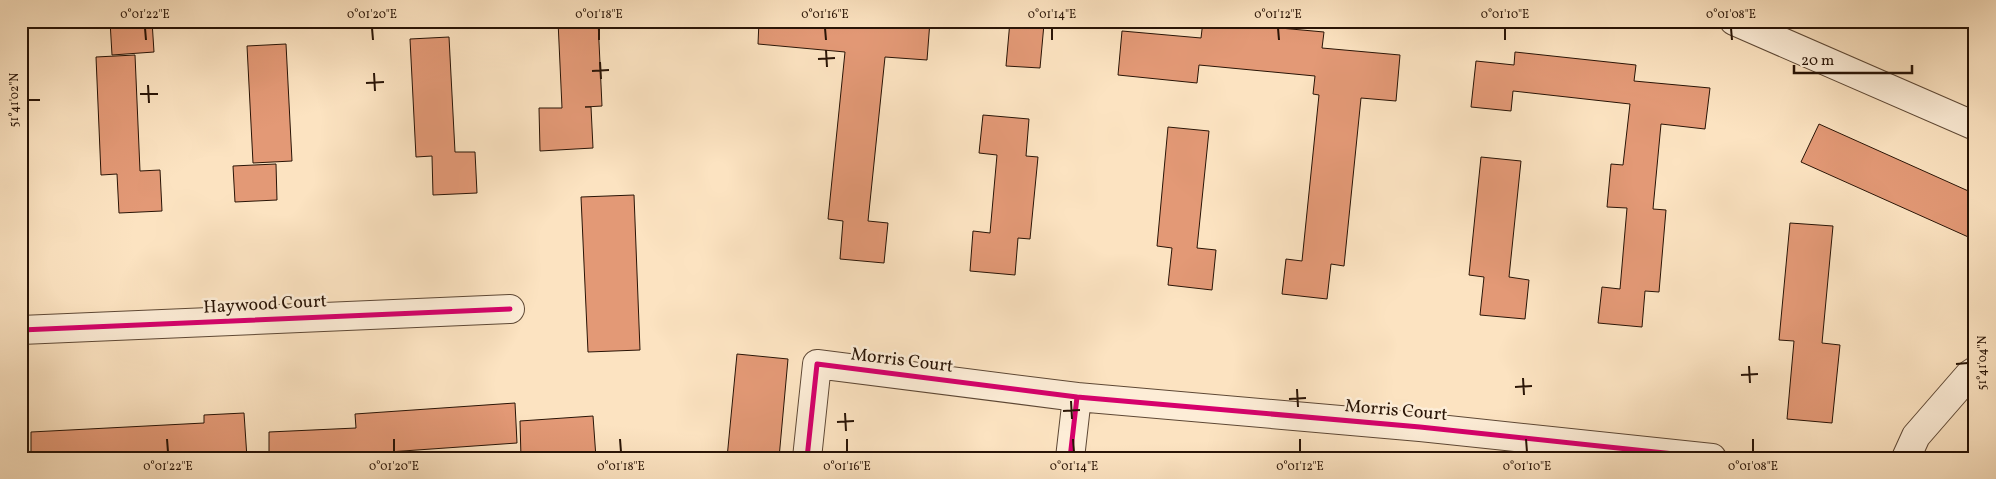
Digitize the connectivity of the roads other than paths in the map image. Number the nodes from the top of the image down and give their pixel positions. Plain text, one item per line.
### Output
1 (1734, 21) edge
2 (1975, 126) edge
3 (510, 309) dead end
4 (21, 330) edge
5 (1975, 371) edge
6 (1077, 397) junction
7 (807, 458) edge
8 (1070, 458) edge
9 (1712, 458) edge
10 (1906, 458) edge

1 - 2 street
3 - 4 street, Haywood Court
5 - 10 street
6 - 7 street, Morris Court
6 - 8 street
6 - 9 street, Morris Court

